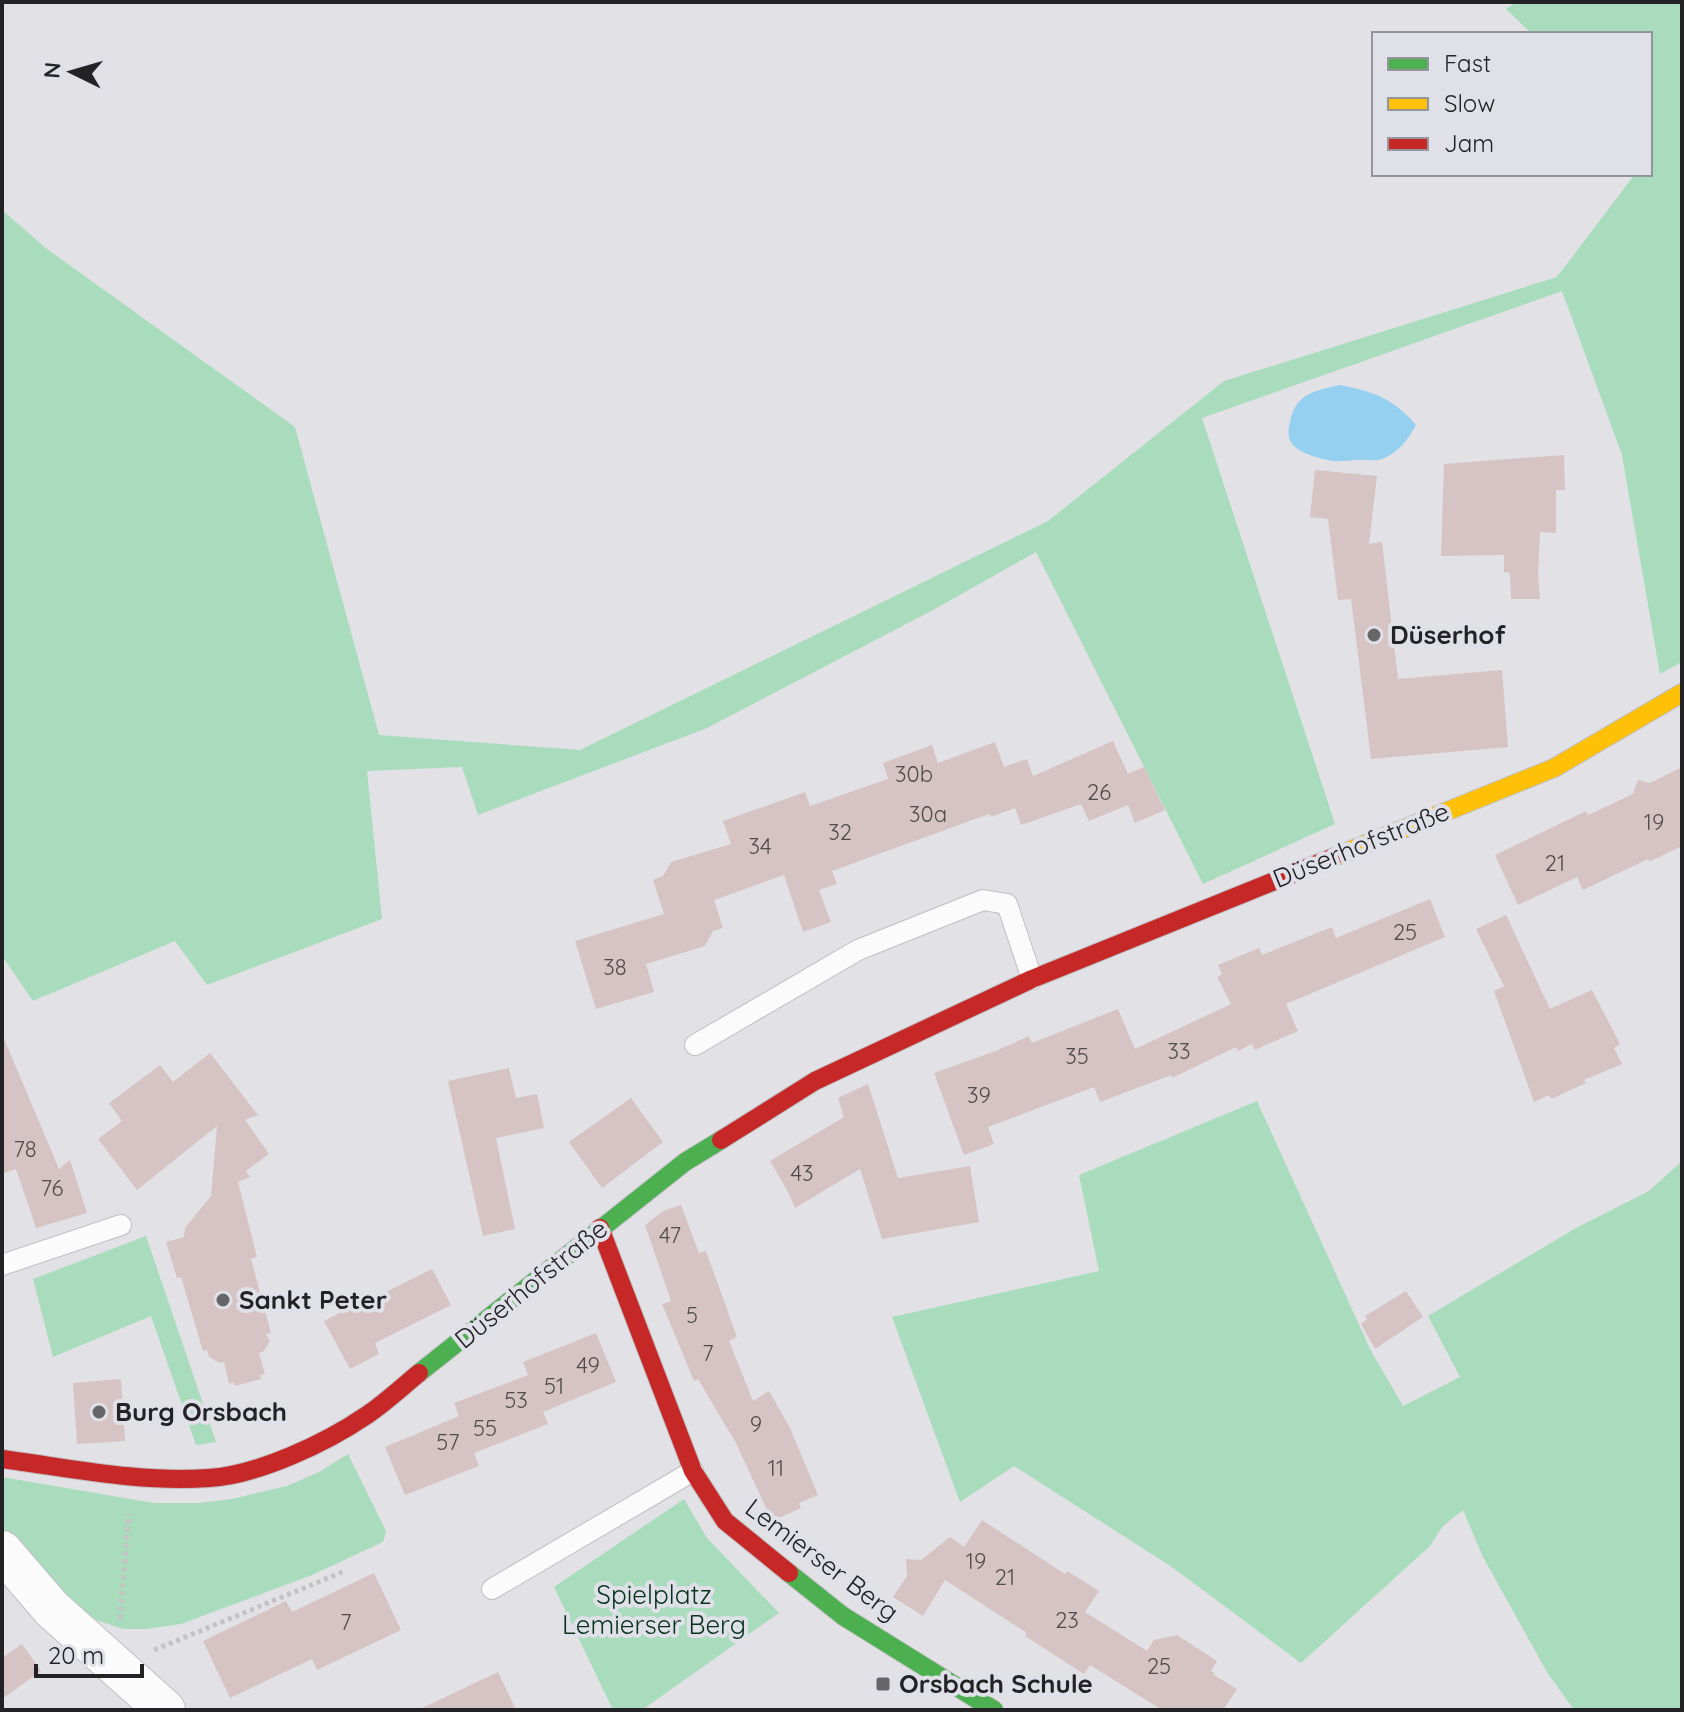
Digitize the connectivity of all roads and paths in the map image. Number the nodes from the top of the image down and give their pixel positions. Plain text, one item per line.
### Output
1 (1682, 693) edge
2 (1032, 979) junction
3 (695, 1045) dead end
4 (121, 1225) dead end
5 (600, 1228) junction
6 (2, 1265) edge
7 (2, 1459) edge
8 (693, 1471) junction
9 (132, 1477) junction
10 (2, 1551) edge
11 (345, 1571) dead end
12 (123, 1585) dead end
13 (492, 1589) dead end
14 (115, 1667) junction
15 (165, 1710) edge
16 (994, 1710) edge

1 - 2 street, Düserhofstraße
2 - 3 lane
2 - 5 street, Düserhofstraße
4 - 6 lane
5 - 8 street, Lemierser Berg
5 - 9 street, Düserhofstraße
7 - 9 street, Düserhofstraße
8 - 13 lane
8 - 16 street, Lemierser Berg
9 - 12 path
10 - 14 street
11 - 14 path
14 - 15 street

